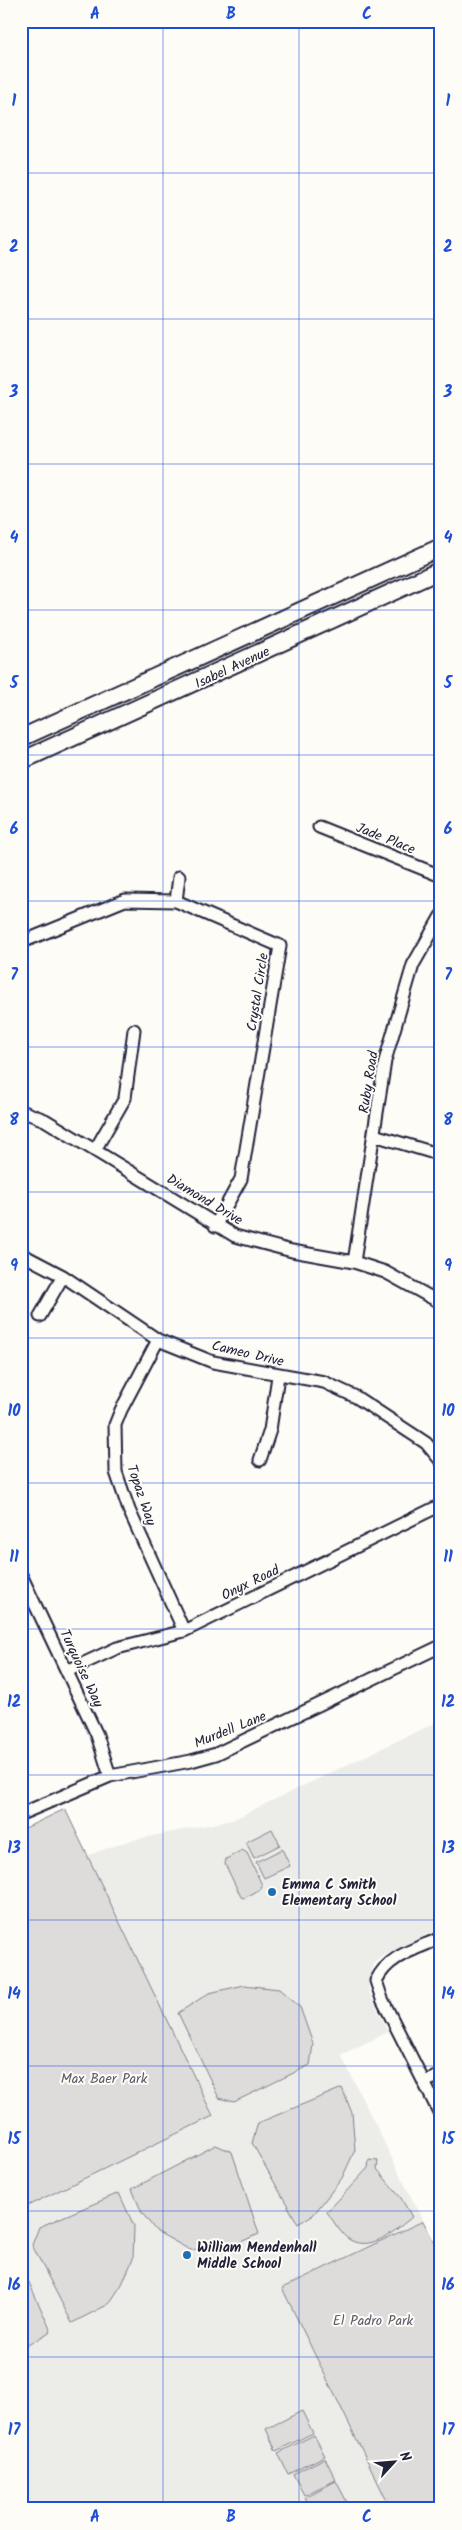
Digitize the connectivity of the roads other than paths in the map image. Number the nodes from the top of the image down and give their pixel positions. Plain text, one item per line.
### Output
1 (441, 547) edge
2 (441, 570) edge
3 (21, 738) edge
4 (21, 761) edge
5 (320, 827) dead end
6 (441, 876) edge
7 (179, 877) dead end
8 (176, 901) junction
9 (441, 916) edge
10 (21, 946) edge
11 (134, 1030) dead end
12 (21, 1111) edge
13 (374, 1135) junction
14 (95, 1150) junction
15 (441, 1155) edge
16 (215, 1226) junction
17 (21, 1254) edge
18 (354, 1262) junction
19 (63, 1276) junction
20 (441, 1303) edge
21 (40, 1316) dead end
22 (158, 1340) junction
23 (278, 1376) junction
24 (260, 1460) dead end
25 (441, 1461) edge
26 (441, 1505) edge
27 (21, 1574) edge
28 (184, 1631) junction
29 (441, 1646) edge
30 (67, 1671) junction
31 (110, 1776) junction
32 (21, 1814) edge
33 (441, 1938) edge
34 (441, 2075) edge
35 (424, 2082) junction
36 (441, 2116) edge

1 - 3 highway, Isabel Avenue
2 - 4 highway, Isabel Avenue
5 - 6 street, Jade Place
7 - 8 street
8 - 10 street, Crystal Circle
8 - 16 street, Crystal Circle
9 - 13 street, Ruby Road
11 - 14 street
12 - 14 street, Diamond Drive
13 - 15 street
13 - 18 street, Ruby Road
14 - 16 street, Diamond Drive
16 - 18 street, Diamond Drive
17 - 19 street, Cameo Drive
18 - 20 street, Diamond Drive
19 - 21 street
19 - 22 street, Cameo Drive
22 - 23 street, Cameo Drive
22 - 28 street, Topaz Way
23 - 24 street
23 - 25 street, Cameo Drive
26 - 28 street, Onyx Road
27 - 30 street, Turquoise Way
28 - 30 street, Onyx Road
29 - 31 street, Murdell Lane
30 - 31 street, Turquoise Way
31 - 32 street, Murdell Lane
33 - 35 street
34 - 35 street
35 - 36 street

